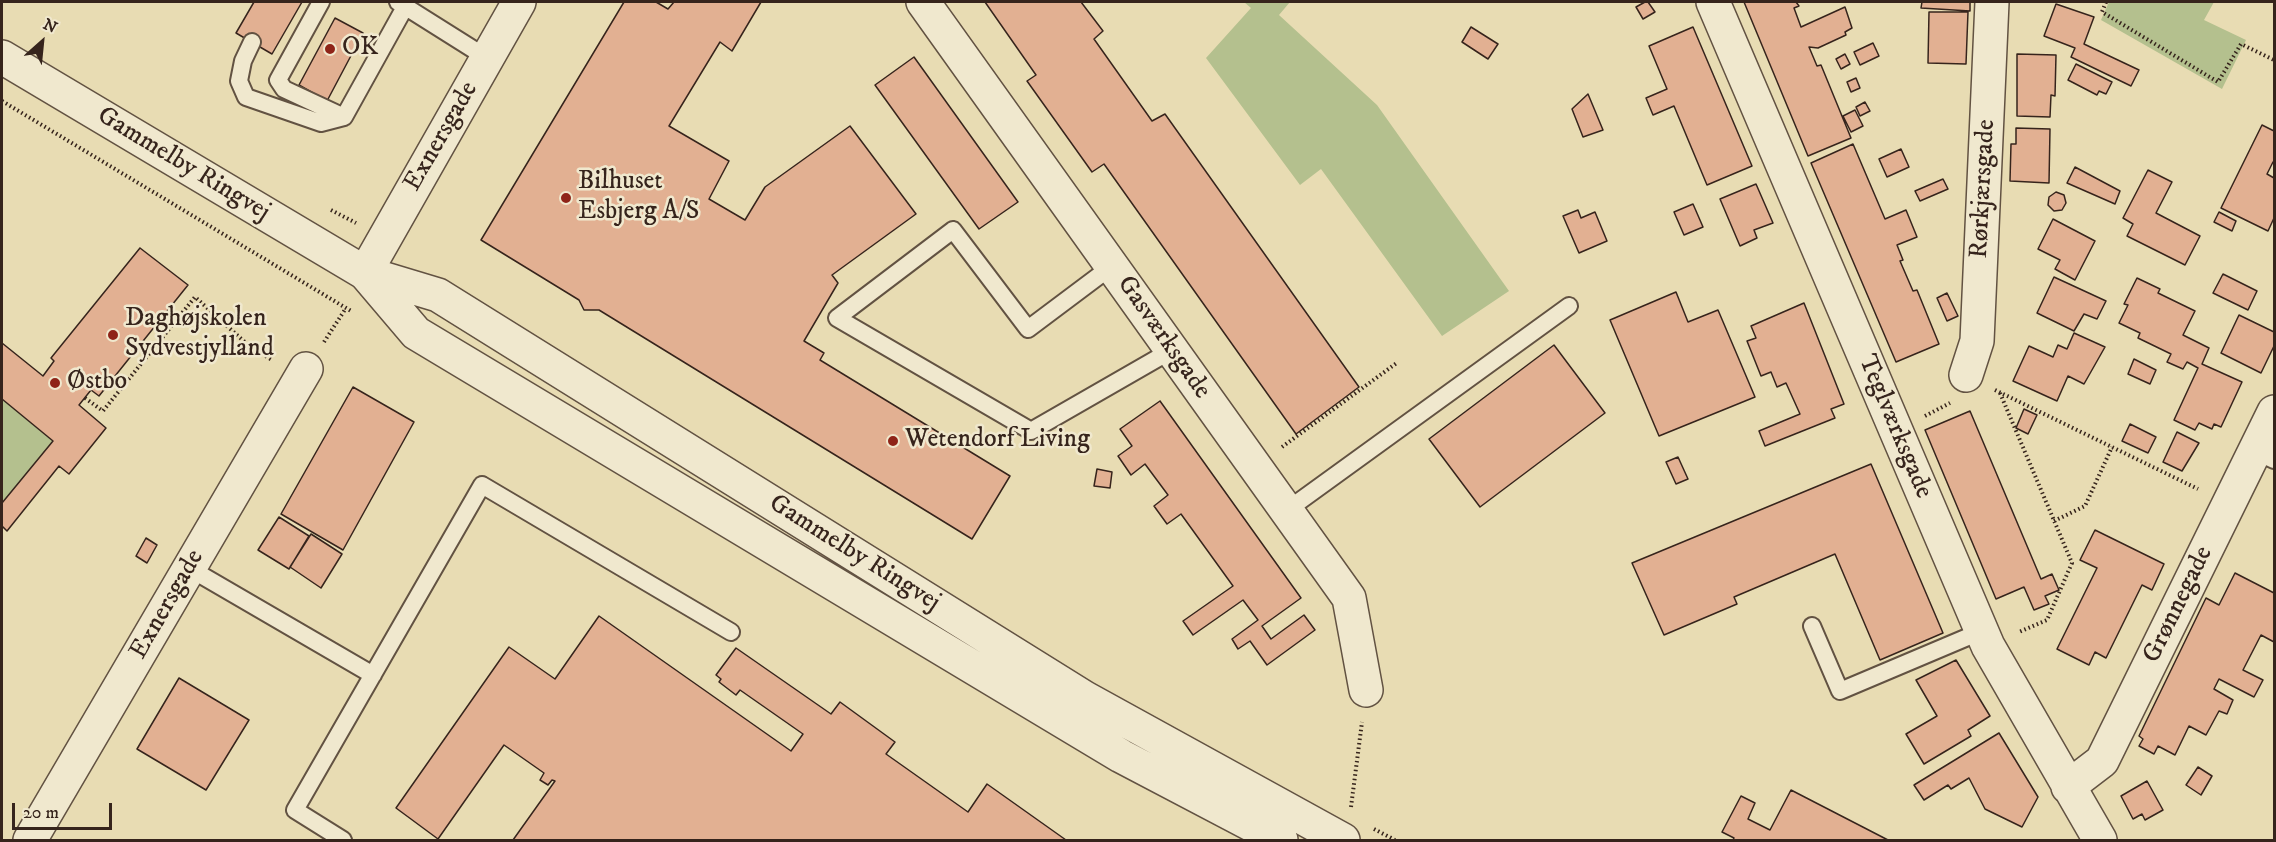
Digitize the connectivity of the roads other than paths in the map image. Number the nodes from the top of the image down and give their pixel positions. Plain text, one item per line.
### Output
1 (321, 2) edge
2 (519, 2) edge
3 (923, 2) edge
4 (1713, 2) edge
5 (1992, 2) edge
6 (401, 4) edge
7 (252, 42) dead end
8 (2, 57) edge
9 (487, 58) junction
10 (344, 117) junction
11 (1112, 266) junction
12 (365, 273) junction
13 (1569, 306) dead end
14 (1172, 350) junction
15 (306, 369) road end
16 (1966, 375) road end
17 (2274, 412) edge
18 (2265, 456) edge
19 (1286, 511) junction
20 (189, 568) junction
21 (1812, 626) dead end
22 (731, 632) dead end
23 (1985, 639) junction
24 (373, 675) junction
25 (1366, 690) road end
26 (2068, 787) junction
27 (1346, 828) edge
28 (2094, 838) edge
29 (30, 840) edge
30 (343, 840) edge
31 (1281, 840) edge

1 - 10 lane
2 - 9 street, Exnersgade
3 - 11 street, Gasværksgade
4 - 23 street, Teglværksgade
5 - 16 street, Rørkjærsgade
6 - 9 lane
6 - 10 lane
7 - 10 lane
8 - 12 street, Gammelby Ringvej
9 - 12 street, Exnersgade
11 - 14 street, Gasværksgade
11 - 14 lane
12 - 27 street, Gammelby Ringvej
12 - 31 street, Gammelby Ringvej
13 - 19 lane
14 - 19 street, Gasværksgade
15 - 20 street, Exnersgade
17 - 18 street, Grønnegade
18 - 26 street, Grønnegade
19 - 25 street, Gasværksgade
20 - 24 lane
20 - 29 street, Exnersgade
21 - 23 lane
22 - 24 lane
23 - 26 street, Teglværksgade
24 - 30 lane
26 - 28 street, Teglværksgade

